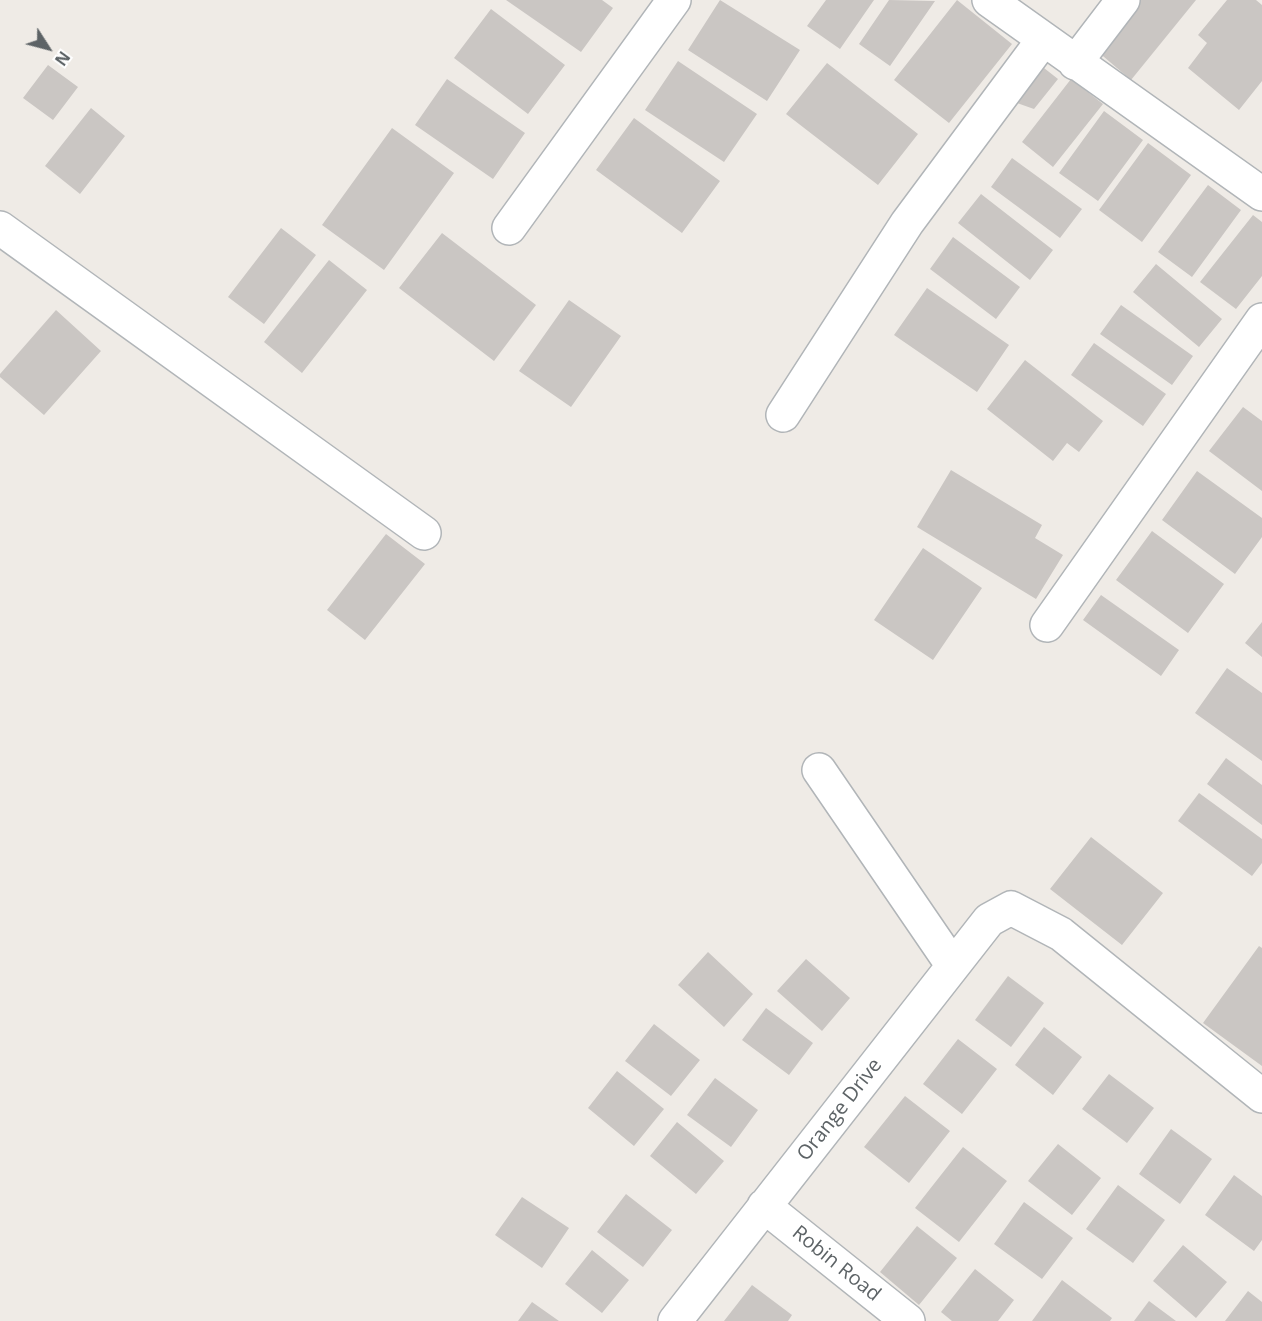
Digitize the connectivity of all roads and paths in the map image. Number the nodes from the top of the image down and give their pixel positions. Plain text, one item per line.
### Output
1 (674, 0) edge
2 (990, 0) edge
3 (1123, 0) edge
4 (1043, 40) junction
5 (1075, 63) junction
6 (1262, 194) edge
7 (0, 228) edge
8 (508, 228) dead end
9 (1262, 320) edge
10 (783, 415) dead end
11 (424, 533) dead end
12 (1047, 625) dead end
13 (819, 770) dead end
14 (953, 966) junction
15 (1262, 1096) edge
16 (764, 1206) junction
17 (675, 1321) edge
18 (908, 1321) edge

1 - 8 street
2 - 4 street
3 - 5 street
4 - 5 street
4 - 10 street
5 - 6 street
7 - 11 street
9 - 12 street
13 - 14 street
14 - 15 street, Orange Drive
14 - 16 street, Orange Drive
16 - 17 street, Orange Drive
16 - 18 street, Robin Road

